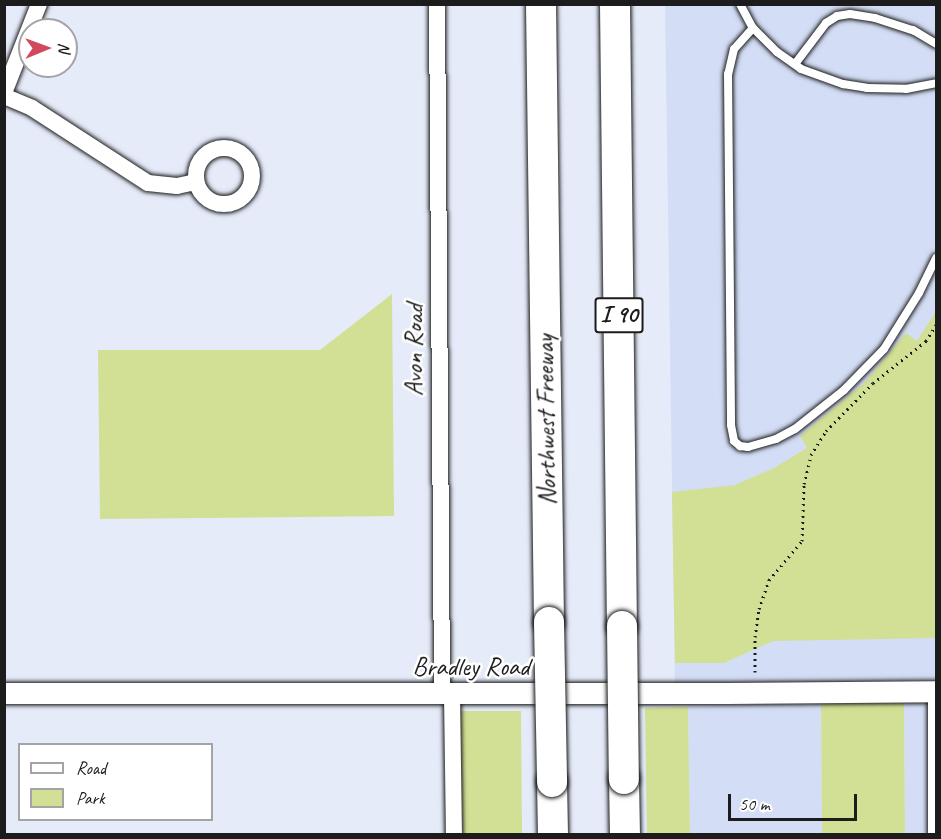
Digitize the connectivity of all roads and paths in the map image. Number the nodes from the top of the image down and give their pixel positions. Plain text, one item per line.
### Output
1 (39, 4) edge
2 (437, 4) edge
3 (540, 4) edge
4 (615, 4) edge
5 (740, 4) edge
6 (753, 28) junction
7 (936, 44) edge
8 (795, 64) junction
9 (936, 83) edge
10 (4, 94) edge
11 (196, 183) dead end
12 (936, 258) edge
13 (936, 325) edge
14 (755, 672) dead end
15 (934, 691) edge
16 (4, 693) edge
17 (447, 694) junction
18 (453, 834) edge
19 (553, 834) edge
20 (625, 834) edge
21 (932, 834) edge

1 - 10 street
2 - 17 street, Avon Road
3 - 19 highway, Northwest Freeway, bridge
4 - 20 highway, I 90, bridge
5 - 6 lane
6 - 8 lane
6 - 12 lane
7 - 8 lane
8 - 9 lane
10 - 11 street
13 - 14 path
15 - 17 street, Bradley Road
15 - 21 lane
16 - 17 street, Bradley Road
17 - 18 street, Avon Road

